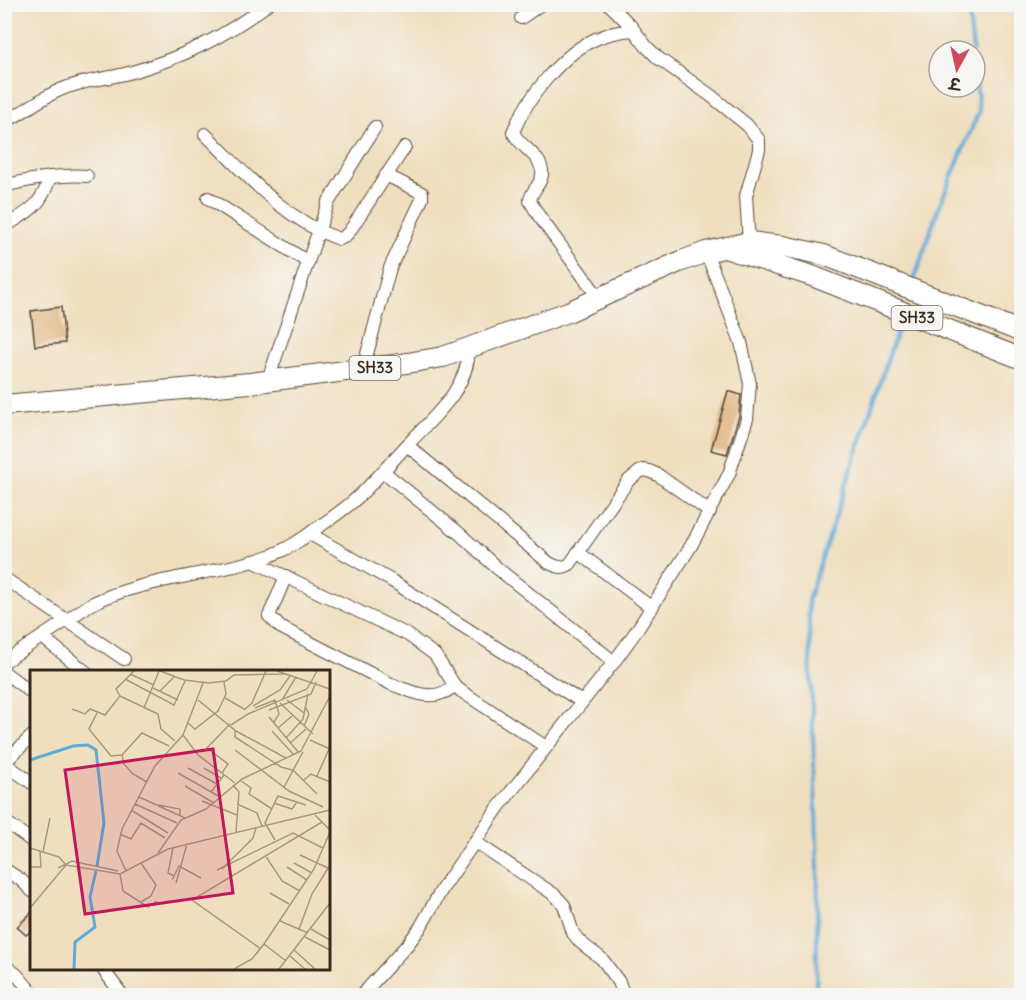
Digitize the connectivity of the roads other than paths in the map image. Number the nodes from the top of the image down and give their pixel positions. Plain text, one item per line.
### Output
1 (267, 4) edge
2 (541, 4) edge
3 (609, 4) edge
4 (521, 18) dead end
5 (634, 30) junction
6 (4, 122) edge
7 (375, 128) dead end
8 (205, 134) dead end
9 (405, 147) dead end
10 (386, 175) junction
11 (87, 176) dead end
12 (50, 177) junction
13 (4, 186) edge
14 (208, 198) dead end
15 (4, 228) edge
16 (318, 232) junction
17 (749, 242) junction
18 (716, 250) junction
19 (308, 262) junction
20 (599, 298) junction
21 (1022, 332) edge
22 (470, 349) junction
23 (1022, 359) edge
24 (363, 369) junction
25 (268, 380) junction
26 (4, 405) edge
27 (407, 445) junction
28 (384, 472) junction
29 (710, 512) junction
30 (310, 534) junction
31 (578, 552) junction
32 (253, 561) junction
33 (286, 576) junction
34 (4, 578) edge
35 (652, 608) junction
36 (67, 620) junction
37 (42, 637) junction
38 (124, 659) dead end
39 (4, 662) edge
40 (614, 662) junction
41 (83, 670) edge
42 (4, 672) edge
43 (455, 686) junction
44 (30, 692) edge
45 (582, 702) junction
46 (30, 738) edge
47 (546, 747) junction
48 (4, 763) edge
49 (30, 782) edge
50 (4, 821) edge
51 (30, 840) edge
52 (475, 842) junction
53 (4, 869) edge
54 (30, 889) edge
55 (4, 964) edge
56 (103, 970) edge
57 (35, 996) edge
58 (123, 996) edge
59 (361, 996) edge
60 (624, 996) edge

1 - 6 street
2 - 4 street
3 - 5 street
5 - 17 street
5 - 20 street
7 - 16 street
8 - 16 street
9 - 10 street
10 - 16 street
10 - 24 street
11 - 12 street
12 - 13 street
12 - 15 street
14 - 19 street
16 - 19 street
17 - 18 main road, SH33
17 - 21 main road, SH33
18 - 20 main road, SH33
18 - 23 main road, SH33
18 - 29 street
19 - 25 street
20 - 22 main road, SH33
22 - 24 main road, SH33
22 - 27 street
24 - 25 main road, SH33
25 - 26 main road, SH33
27 - 28 street
27 - 31 street
28 - 30 street
28 - 40 street
29 - 31 street
29 - 35 street
30 - 32 street
30 - 45 street
31 - 35 street
32 - 33 street
32 - 36 street
33 - 43 street
33 - 43 street
34 - 36 street
35 - 40 street
36 - 37 street
36 - 38 street
37 - 39 street
37 - 41 street
40 - 45 street
42 - 44 street
43 - 47 street
45 - 47 street
46 - 48 street
47 - 52 street
48 - 49 street
50 - 51 street
52 - 59 street
52 - 60 street
53 - 54 street
55 - 57 street
56 - 58 street

